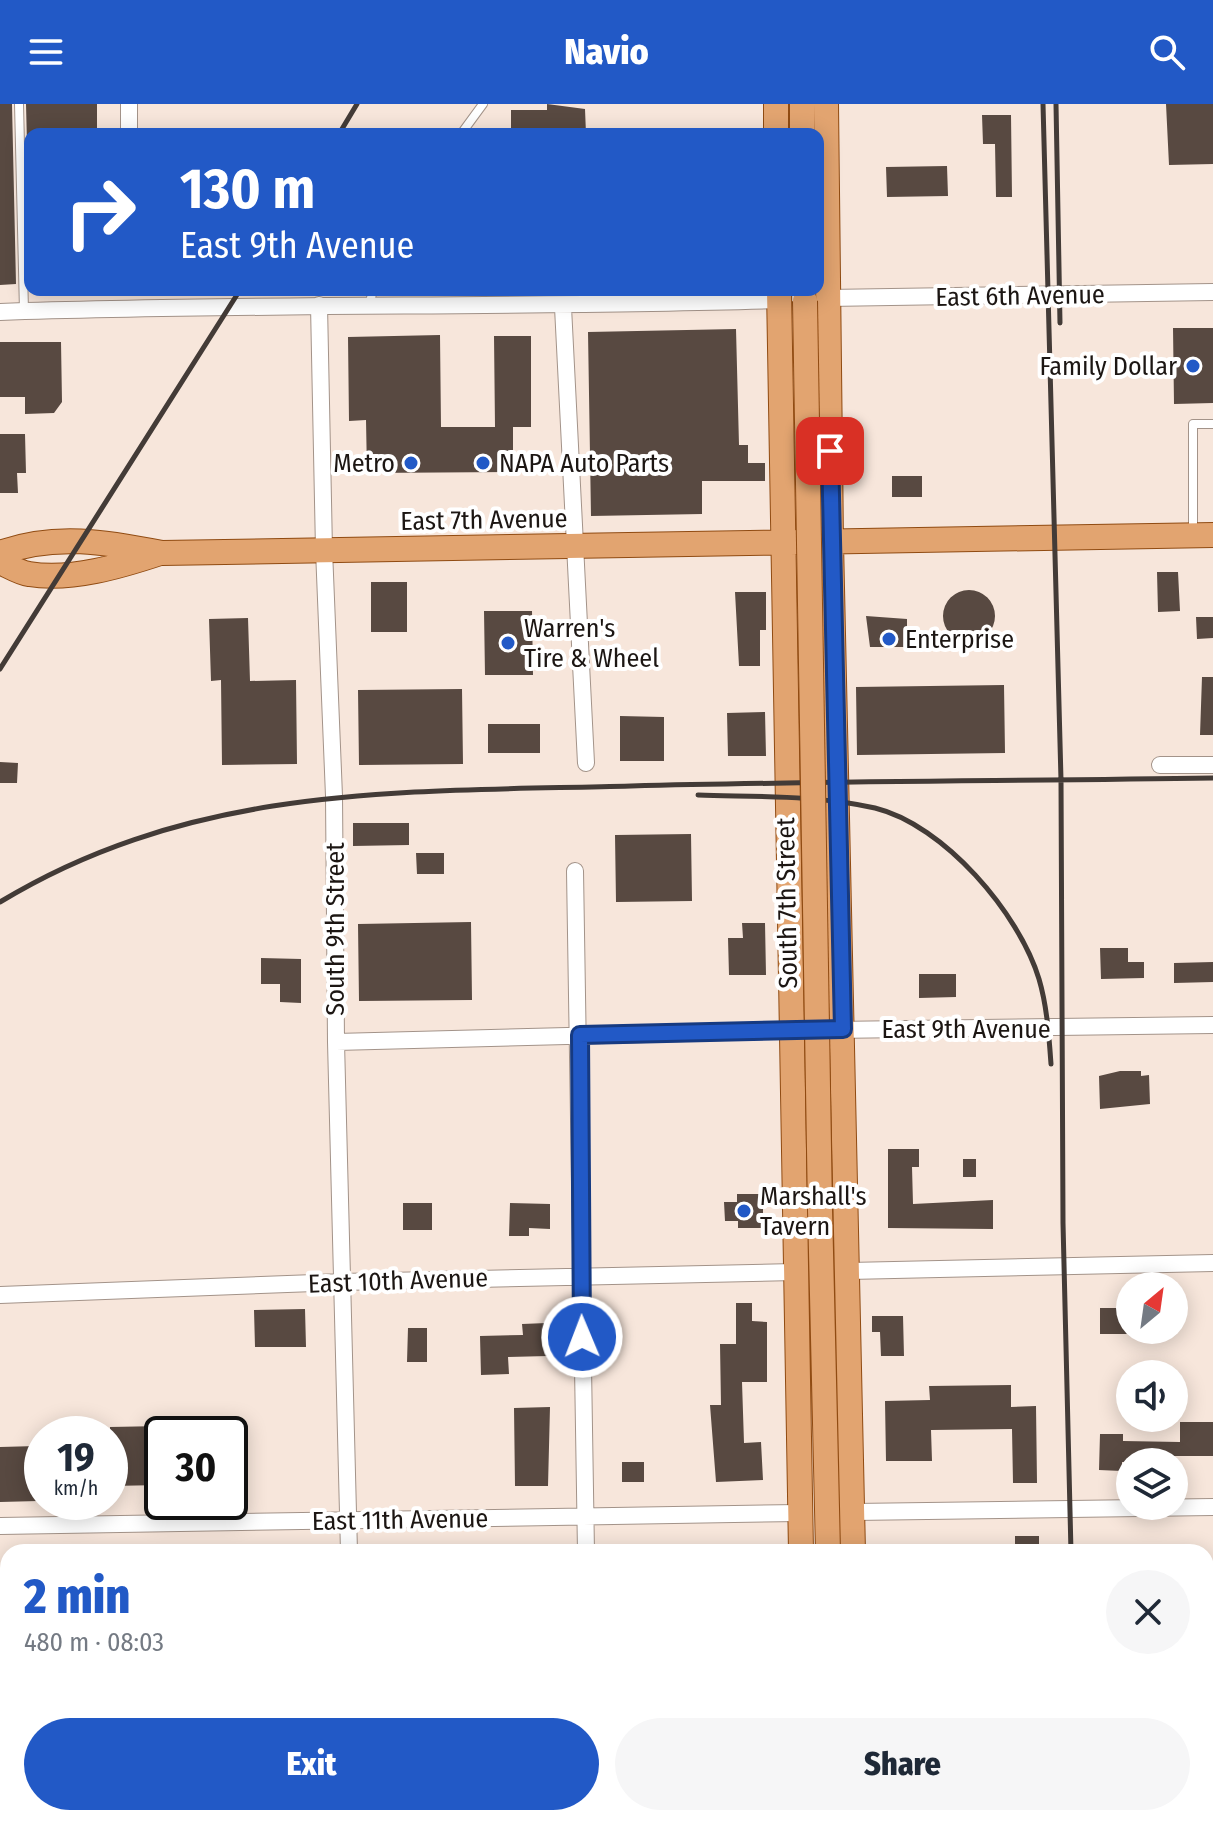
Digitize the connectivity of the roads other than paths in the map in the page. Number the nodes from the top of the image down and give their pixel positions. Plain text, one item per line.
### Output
1 (19, 104) edge
2 (129, 104) edge
3 (483, 104) edge
4 (776, 104) edge
5 (802, 104) edge
6 (826, 104) edge
7 (129, 128) edge
8 (465, 128) edge
9 (776, 128) edge
10 (802, 128) edge
11 (824, 132) edge
12 (24, 277) edge
13 (1213, 292) edge
14 (25, 296) edge
15 (131, 296) edge
16 (761, 296) edge
17 (779, 296) edge
18 (812, 297) edge
19 (371, 298) edge
20 (319, 305) junction
21 (563, 307) junction
22 (131, 308) junction
23 (0, 312) edge
24 (25, 312) junction
25 (1213, 424) edge
26 (1203, 535) edge
27 (807, 542) junction
28 (575, 547) junction
29 (324, 550) junction
30 (0, 553) edge
31 (162, 553) junction
32 (0, 562) edge
33 (586, 763) dead end
34 (1160, 765) dead end
35 (1213, 765) edge
36 (575, 871) dead end
37 (1213, 1025) edge
38 (843, 1029) junction
39 (791, 1031) junction
40 (580, 1035) junction
41 (336, 1042) junction
42 (1213, 1263) edge
43 (849, 1271) junction
44 (795, 1272) junction
45 (581, 1276) junction
46 (341, 1282) junction
47 (0, 1295) edge
48 (1213, 1507) edge
49 (854, 1512) junction
50 (799, 1513) junction
51 (585, 1518) junction
52 (348, 1520) junction
53 (0, 1526) edge
54 (349, 1544) edge
55 (586, 1544) edge
56 (801, 1544) edge
57 (828, 1544) edge
58 (853, 1544) edge

1 - 12 lane
2 - 7 street
3 - 8 lane
4 - 9 main road
5 - 10 main road
6 - 11 main road
13 - 18 street, East 6th Avenue
14 - 24 lane
15 - 22 street
16 - 21 street
17 - 27 main road
18 - 27 main road
18 - 57 main road, South 7th Street, bridge
19 - 20 street
19 - 21 street
20 - 22 street
20 - 29 street, South 9th Street
21 - 28 street
22 - 24 street
23 - 24 street
25 - 26 lane
26 - 27 main road, East 7th Avenue
27 - 28 main road, East 7th Avenue
27 - 38 main road
27 - 39 main road
28 - 29 main road, East 7th Avenue
28 - 33 street
29 - 31 main road, East 7th Avenue
29 - 41 street, South 9th Street
30 - 31 main road, East 7th Avenue
31 - 32 main road, East 7th Avenue
34 - 35 street
36 - 40 street
37 - 38 street, East 9th Avenue
38 - 39 street, East 9th Avenue
38 - 43 main road
39 - 40 street, East 9th Avenue
39 - 44 main road
40 - 41 street, East 9th Avenue
40 - 45 street
41 - 46 street, South 9th Street
42 - 43 street
43 - 49 main road
44 - 45 street, East 10th Avenue
44 - 50 main road
45 - 46 street, East 10th Avenue
45 - 51 street
46 - 47 street, East 10th Avenue
46 - 52 street, South 9th Street
48 - 49 street
49 - 58 main road
50 - 51 street, East 11th Avenue
50 - 56 main road
51 - 52 street, East 11th Avenue
51 - 55 street
52 - 53 street, East 11th Avenue
52 - 54 street, South 9th Street

